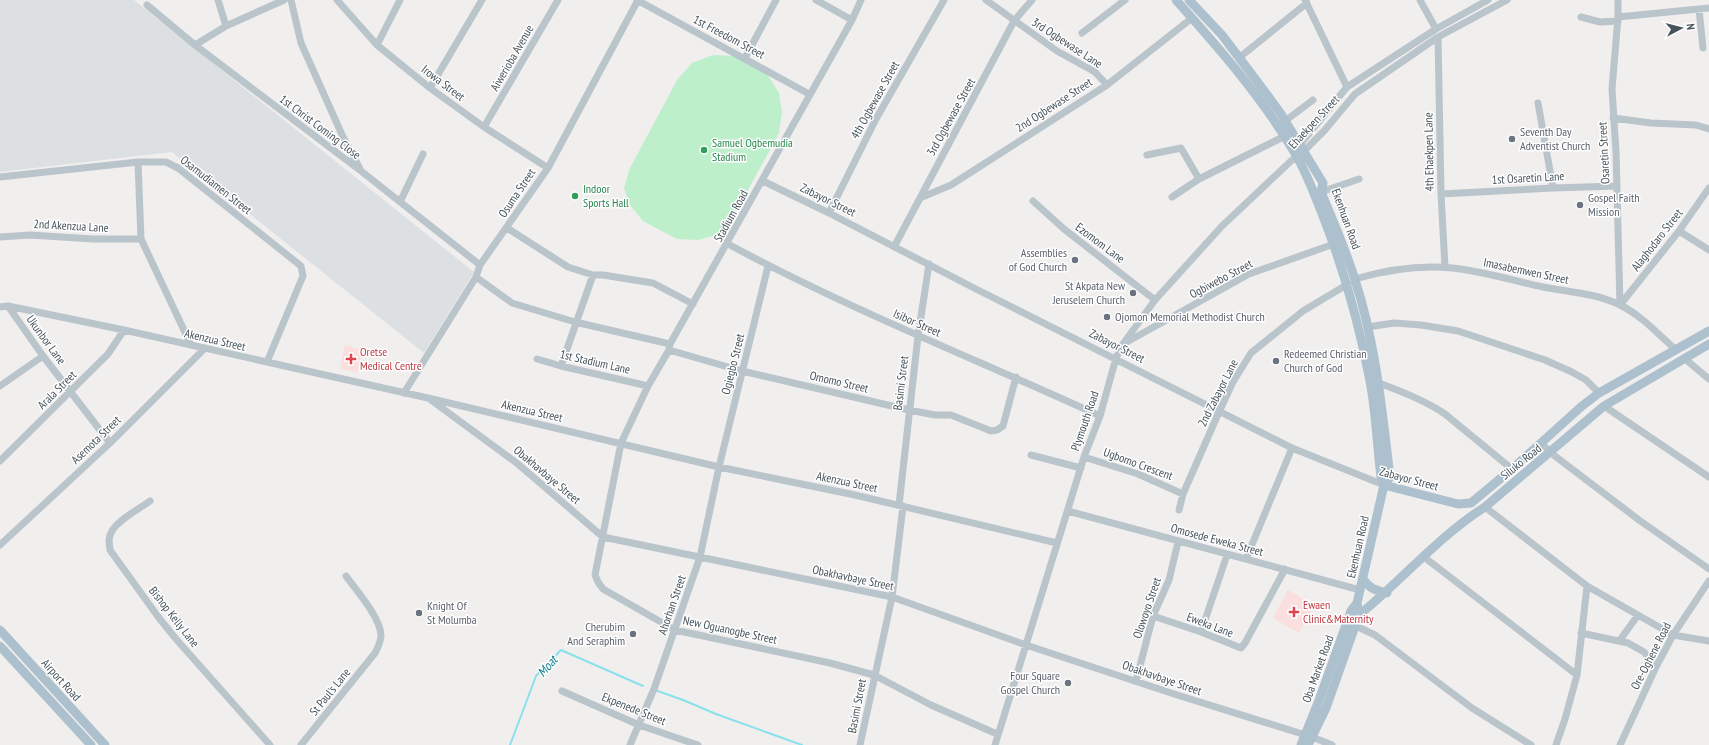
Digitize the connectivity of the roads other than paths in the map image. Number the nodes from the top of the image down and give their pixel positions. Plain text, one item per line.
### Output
1 (218, 0) edge
2 (284, 0) edge
3 (290, 0) edge
4 (337, 0) edge
5 (400, 0) edge
6 (482, 0) edge
7 (558, 0) edge
8 (638, 0) edge
9 (776, 0) edge
10 (816, 0) edge
11 (861, 0) edge
12 (944, 0) edge
13 (986, 0) edge
14 (1032, 0) edge
15 (1125, 0) edge
16 (1176, 0) edge
17 (1189, 0) edge
18 (1420, 0) edge
19 (1488, 0) edge
20 (1507, 0) edge
21 (1618, 0) edge
22 (1306, 2) edge
23 (147, 5) dead end
24 (1709, 8) edge
25 (1699, 9) junction
26 (1581, 17) dead end
27 (1192, 18) junction
28 (1618, 19) junction
29 (852, 20) junction
30 (1014, 21) junction
31 (226, 26) junction
32 (1436, 29) junction
33 (1082, 33) dead end
34 (1438, 37) junction
35 (195, 45) junction
36 (377, 45) junction
37 (1703, 48) dead end
38 (1240, 57) junction
39 (745, 58) junction
40 (1107, 85) junction
41 (1347, 87) junction
42 (430, 88) junction
43 (809, 94) junction
44 (1313, 100) dead end
45 (1538, 103) dead end
46 (1613, 118) junction
47 (1285, 121) junction
48 (484, 127) junction
49 (1709, 129) edge
50 (1284, 136) junction
51 (343, 137) junction
52 (334, 150) junction
53 (1297, 153) junction
54 (423, 154) dead end
55 (1147, 155) dead end
56 (138, 162) junction
57 (548, 168) junction
58 (361, 171) junction
59 (0, 177) edge
60 (1200, 179) junction
61 (1359, 179) dead end
62 (763, 181) junction
63 (1617, 186) junction
64 (1553, 188) junction
65 (1709, 188) edge
66 (1321, 192) junction
67 (1441, 194) junction
68 (1172, 197) dead end
69 (920, 198) junction
70 (1034, 201) dead end
71 (400, 202) junction
72 (829, 213) junction
73 (507, 228) junction
74 (1679, 231) junction
75 (0, 237) edge
76 (141, 239) junction
77 (728, 244) junction
78 (1334, 244) junction
79 (894, 247) junction
80 (1709, 250) edge
81 (929, 264) junction
82 (480, 265) junction
83 (768, 266) junction
84 (1445, 267) junction
85 (593, 275) junction
86 (476, 277) junction
87 (1352, 281) junction
88 (1155, 300) junction
89 (693, 304) junction
90 (1620, 305) junction
91 (4, 307) edge
92 (575, 322) junction
93 (1368, 327) junction
94 (124, 330) junction
95 (1709, 331) edge
96 (918, 336) junction
97 (1123, 344) junction
98 (1709, 344) edge
99 (191, 345) junction
100 (670, 347) junction
101 (205, 348) junction
102 (1676, 350) junction
103 (43, 356) junction
104 (1116, 358) junction
105 (1684, 358) junction
106 (537, 359) dead end
107 (267, 362) junction
108 (561, 366) junction
109 (742, 371) junction
110 (1016, 377) junction
111 (1709, 379) edge
112 (1379, 383) junction
113 (0, 386) edge
114 (648, 386) junction
115 (72, 392) junction
116 (404, 393) junction
117 (1599, 394) junction
118 (428, 398) junction
119 (1604, 406) junction
120 (909, 410) junction
121 (1219, 412) junction
122 (1100, 416) junction
123 (110, 443) junction
124 (621, 443) junction
125 (1541, 443) junction
126 (1292, 448) junction
127 (1551, 453) junction
128 (1031, 455) dead end
129 (1084, 457) junction
130 (0, 461) edge
131 (719, 467) junction
132 (1081, 468) junction
133 (1512, 469) junction
134 (1709, 477) edge
135 (1384, 485) junction
136 (1183, 494) junction
137 (150, 501) dead end
138 (1471, 503) joint
139 (901, 506) junction
140 (1485, 507) junction
141 (1068, 510) junction
142 (1179, 510) dead end
143 (603, 537) junction
144 (1178, 542) junction
145 (1057, 543) junction
146 (0, 545) edge
147 (1227, 555) junction
148 (700, 557) junction
149 (1424, 557) junction
150 (1246, 559) junction
151 (1285, 569) junction
152 (1709, 569) edge
153 (346, 576) dead end
154 (1363, 579) junction
155 (1709, 581) edge
156 (1587, 586) junction
157 (1360, 590) junction
158 (1387, 593) junction
159 (892, 597) junction
160 (1358, 603) junction
161 (1359, 615) junction
162 (1638, 615) junction
163 (1153, 616) junction
164 (1356, 626) junction
165 (0, 630) edge
166 (676, 630) junction
167 (1201, 632) junction
168 (1581, 633) junction
169 (1673, 635) junction
170 (1620, 640) junction
171 (1709, 641) edge
172 (1026, 644) junction
173 (0, 646) edge
174 (1656, 667) junction
175 (874, 675) junction
176 (1577, 675) junction
177 (1136, 681) junction
178 (562, 691) dead end
179 (639, 725) junction
180 (997, 734) junction
181 (1309, 739) edge
182 (1622, 744) edge
183 (91, 745) edge
184 (105, 745) edge
185 (270, 745) edge
186 (301, 745) edge
187 (630, 745) edge
188 (698, 745) edge
189 (860, 745) edge
190 (995, 745) edge
191 (1301, 745) edge
192 (1332, 745) edge
193 (1532, 745) edge
194 (1556, 745) edge

1 - 31 street
2 - 31 street
3 - 51 street
4 - 36 street, Irowa Street
5 - 36 street
6 - 42 street
7 - 48 street, Aiwerioba Avenue
8 - 39 street, 1st Freedom Street
8 - 57 street, Osuma Street
9 - 39 street
10 - 29 street
11 - 29 street, Stadium Road
12 - 72 street, 4th Ogbewase Street
13 - 30 street, 3rd Ogbewase Lane
14 - 30 street, 3rd Ogbewase Street
15 - 33 street
16 - 27 main road, Ekenhuan Road
17 - 38 main road, Ekenhuan Road
18 - 32 street
19 - 32 street, Ehaekpen Street
20 - 34 street, Ehaekpen Street
21 - 28 street, Osaretin Street
22 - 38 street
22 - 41 street
23 - 35 street, 1st Christ Coming Close
24 - 25 street
25 - 28 street
25 - 37 street
26 - 28 street
27 - 40 street, 2nd Ogbewase Street
27 - 50 main road, Ekenhuan Road
28 - 46 street, Osaretin Street
29 - 43 street, Stadium Road
30 - 40 street, 3rd Ogbewase Lane
30 - 69 street, 3rd Ogbewase Street
31 - 35 street
32 - 41 street, Ehaekpen Street
34 - 53 street, Ehaekpen Street
34 - 67 street, 4th Ehaekpen Lane
35 - 52 street, 1st Christ Coming Close
36 - 42 street, Irowa Street
38 - 47 main road, Ekenhuan Road
39 - 43 street, 1st Freedom Street
40 - 69 street, 2nd Ogbewase Street
41 - 53 street, Ehaekpen Street
42 - 48 street, Irowa Street
43 - 62 street, Stadium Road
44 - 47 street
45 - 64 street
46 - 49 street
46 - 63 street, Osaretin Street
47 - 53 main road, Ekenhuan Road
48 - 57 street, Irowa Street
50 - 53 main road, Ekenhuan Road
50 - 60 street
51 - 52 street
51 - 58 street
52 - 58 street, 1st Christ Coming Close
53 - 66 main road, Ekenhuan Road
53 - 78 main road, Ekenhuan Road
53 - 88 street, Plymouth Road
54 - 71 street
55 - 60 street
56 - 59 street, Osamudiamen Street
56 - 76 street
56 - 107 street, Osamudiamen Street
57 - 73 street, Osuma Street
58 - 71 street, 1st Christ Coming Close
60 - 68 street
61 - 66 street
62 - 72 street, Zabayor Street
62 - 77 street, Stadium Road
63 - 64 street, 1st Osaretin Lane
63 - 90 street, Osaretin Street
64 - 67 street, 1st Osaretin Lane
65 - 74 street, Alaghodaro Street
66 - 87 main road, Ekenhuan Road
67 - 84 street, 4th Ehaekpen Lane
69 - 79 street, 3rd Ogbewase Street
70 - 88 street, Ezomom Lane
71 - 82 street, 1st Christ Coming Close
72 - 79 street, Zabayor Street
73 - 82 street, Osuma Street
73 - 85 street
74 - 80 street
74 - 90 street, Alaghodaro Street
75 - 76 street, 2nd Akenzua Lane
76 - 99 street
77 - 83 street, Isibor Street
77 - 89 street, Stadium Road
78 - 87 main road, Ekenhuan Road
78 - 97 street, Ogbiwebo Street
79 - 81 street, Zabayor Street
81 - 96 street, Basimi Street
81 - 104 street, Zabayor Street
82 - 86 street, Osuma Street
83 - 96 street, Isibor Street
83 - 109 street, Ogiegbo Street
84 - 87 street, Imasabemwen Street
84 - 90 street, Imasabemwen Street
85 - 89 street
85 - 92 street
86 - 92 street, Omomo Street
86 - 116 street, Osuma Street
87 - 93 main road, Ekenhuan Road
87 - 121 street, 2nd Zabayor Lane
87 - 135 main road, Ekenhuan Road
88 - 97 street, Plymouth Road
89 - 100 street, Stadium Road
90 - 102 street, Imasabemwen Street
91 - 94 street, Akenzua Street
91 - 103 street, Ukunbor Lane
92 - 100 street, Omomo Street
92 - 108 street
93 - 112 main road, Ekenhuan Road
93 - 117 street
94 - 99 street, Akenzua Street
94 - 115 street, Arala Street
95 - 102 main road, Siluko Road
96 - 110 street, Isibor Street
96 - 120 street, Basimi Street
97 - 104 street, Plymouth Road
98 - 105 main road, Siluko Road
99 - 101 street, Akenzua Street
100 - 109 street, Omomo Street
100 - 114 street, Stadium Road
101 - 107 street, Akenzua Street
101 - 123 street, Asemota Street
102 - 117 main road, Siluko Road
103 - 113 street
103 - 115 street, Ukunbor Lane
104 - 121 street, Zabayor Street
104 - 122 street, Plymouth Road
105 - 111 street
105 - 119 main road, Siluko Road
106 - 108 street, 1st Stadium Lane
107 - 116 street, Akenzua Street
108 - 114 street, 1st Stadium Lane
109 - 120 street, Omomo Street
109 - 131 street, Ogiegbo Street
110 - 120 street, Omomo Street
110 - 122 street, Isibor Street
112 - 133 street
112 - 135 main road, Ekenhuan Road
114 - 124 street, Stadium Road
115 - 123 street, Ukunbor Lane
115 - 130 street, Arala Street
116 - 118 street, Akenzua Street
117 - 125 main road, Siluko Road
118 - 124 street, Akenzua Street
118 - 143 street, Obakhavbaye Street
119 - 127 main road, Siluko Road
119 - 134 street
120 - 139 street, Basimi Street
121 - 126 street, Zabayor Street
121 - 136 street, 2nd Zabayor Lane
122 - 129 street, Plymouth Road
123 - 146 street, Asemota Street
124 - 131 street, Akenzua Street
124 - 143 street, New Oguanogbe Street
125 - 127 street
125 - 133 main road, Siluko Road
126 - 135 street, Zabayor Street
126 - 150 street
127 - 140 main road, Siluko Road
127 - 152 street
128 - 132 street
129 - 132 street, Plymouth Road
129 - 136 street, Ugbomo Crescent
131 - 139 street, Akenzua Street
131 - 148 street, Ahorhan Street
132 - 141 street, Plymouth Road
133 - 138 main road, Siluko Road
135 - 138 main road, Zabayor Street
135 - 154 main road, Ekenhuan Road
136 - 142 street, 2nd Zabayor Lane
137 - 185 street, Bishop Kelly Lane
139 - 145 street, Akenzua Street
139 - 159 street, Basimi Street
140 - 149 main road, Siluko Road
140 - 156 street
141 - 144 street, Omosede Eweka Street
141 - 145 street, Plymouth Road
143 - 148 street, Obakhavbaye Street
143 - 166 street, New Oguanogbe Street
144 - 147 street, Omosede Eweka Street
144 - 163 street, Olowoyo Street
145 - 172 street, Plymouth Road
147 - 150 street, Omosede Eweka Street
147 - 167 street
148 - 159 street, Obakhavbaye Street
148 - 166 street, Ahorhan Street
149 - 158 main road, Siluko Road
149 - 176 street
150 - 151 street, Omosede Eweka Street
151 - 157 street, Omosede Eweka Street
151 - 167 street, Eweka Lane
153 - 186 street, St Paul's Lane
154 - 157 main road, Ekenhuan Road
154 - 158 main road
155 - 169 street, Ore-Oghene Road
156 - 162 street
156 - 168 street
157 - 160 main road, Ekenhuan Road
158 - 161 main road, Siluko Road
159 - 172 street, Obakhavbaye Street
159 - 175 street, Basimi Street
160 - 161 main road, Ekenhuan Road
160 - 181 main road, Oba Market Road
161 - 164 main road, Oba Market Road
162 - 169 street
162 - 170 street
163 - 167 street, Eweka Lane
163 - 177 street, Olowoyo Street
164 - 181 main road, Oba Market Road
164 - 193 street
165 - 184 main road, Airport Road
166 - 175 street, New Oguanogbe Street
166 - 179 street, Ahorhan Street
168 - 170 street
168 - 176 street
169 - 171 street
169 - 174 street, Ore-Oghene Road
170 - 174 street
172 - 177 street, Obakhavbaye Street
172 - 180 street, Plymouth Road
173 - 183 main road, Airport Road
174 - 182 street, Ore-Oghene Road
175 - 180 street, New Oguanogbe Street
175 - 189 street, Basimi Street
176 - 194 street
177 - 181 street, Obakhavbaye Street
178 - 179 street, Ekpenede Street
179 - 187 street, Ahorhan Street
179 - 188 street, Ekpenede Street
180 - 190 street, Plymouth Road
181 - 191 main road, Oba Market Road
181 - 192 street, Obakhavbaye Street

